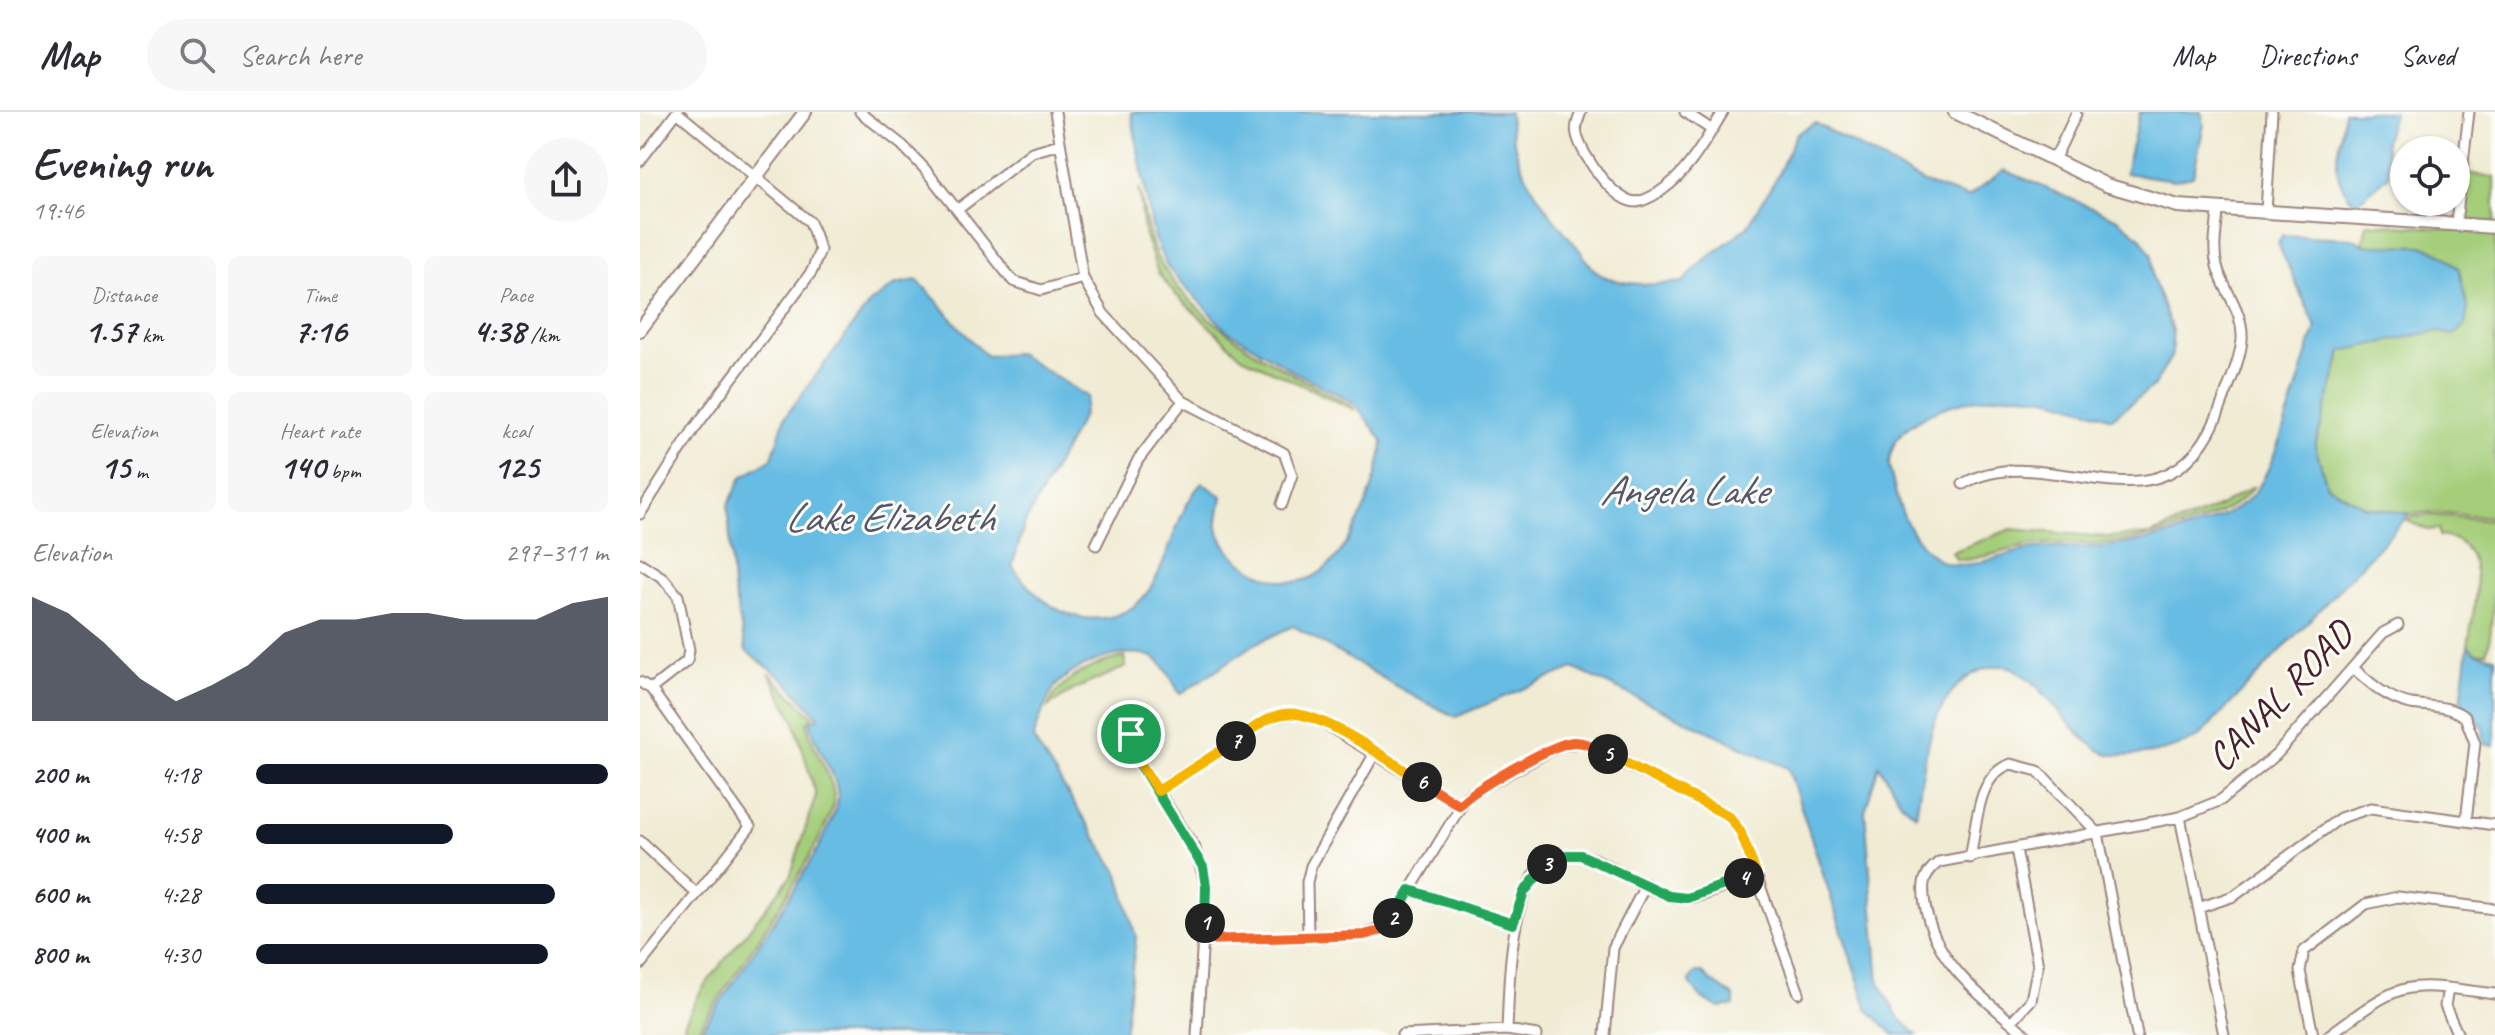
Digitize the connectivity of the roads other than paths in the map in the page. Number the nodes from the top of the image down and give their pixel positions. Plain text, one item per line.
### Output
1 (677, 112) edge
2 (805, 112) edge
3 (860, 112) edge
4 (1055, 112) edge
5 (1581, 112) edge
6 (1685, 112) edge
7 (1723, 112) edge
8 (1955, 112) edge
9 (2272, 112) edge
10 (2469, 112) edge
11 (2076, 114) dead end
12 (1712, 130) junction
13 (1060, 144) junction
14 (2054, 160) junction
15 (640, 161) edge
16 (758, 175) junction
17 (957, 210) junction
18 (2218, 211) junction
19 (2266, 212) junction
20 (2456, 223) junction
21 (2495, 227) edge
22 (1083, 278) junction
23 (640, 330) edge
24 (1183, 401) junction
25 (1963, 484) dead end
26 (1282, 504) dead end
27 (640, 514) edge
28 (1096, 545) dead end
29 (640, 563) edge
30 (2398, 625) dead end
31 (2353, 668) junction
32 (640, 682) edge
33 (651, 689) junction
34 (1128, 745) dead end
35 (1375, 753) junction
36 (1158, 791) junction
37 (1459, 805) junction
38 (2180, 817) junction
39 (2466, 821) junction
40 (2495, 825) edge
41 (2098, 833) junction
42 (640, 841) edge
43 (2016, 849) junction
44 (1970, 858) junction
45 (1756, 873) junction
46 (1646, 884) junction
47 (1410, 890) junction
48 (696, 893) junction
49 (2198, 908) junction
50 (2495, 909) edge
51 (1513, 924) junction
52 (1308, 937) junction
53 (1204, 940) junction
54 (640, 965) edge
55 (2448, 988) junction
56 (1799, 993) dead end
57 (2495, 994) edge
58 (2011, 1022) junction
59 (1507, 1030) junction
60 (1197, 1035) edge
61 (1402, 1035) edge
62 (1537, 1035) edge
63 (1605, 1035) edge
64 (2026, 1035) edge
65 (2137, 1035) edge
66 (2224, 1035) edge
67 (2313, 1035) edge
68 (2329, 1035) edge
69 (2458, 1035) edge

1 - 15 street
1 - 16 street
2 - 16 street
3 - 17 street
4 - 13 street
5 - 12 street
6 - 12 street
7 - 12 street
8 - 14 street
9 - 19 street
10 - 20 street
11 - 14 street
13 - 17 street
13 - 22 street
14 - 18 street
16 - 23 street
16 - 27 street
17 - 22 street
18 - 19 street
18 - 25 street
19 - 20 street
20 - 21 street
22 - 24 street
24 - 26 street
24 - 28 street
29 - 33 street
30 - 31 street, CANAL ROAD
31 - 38 street, CANAL ROAD
31 - 39 street
32 - 33 street
33 - 48 street
34 - 36 street
35 - 36 street
35 - 37 street
35 - 52 street
36 - 53 street
37 - 45 street
37 - 47 street
38 - 41 street, CANAL ROAD
38 - 49 street
39 - 40 street
39 - 49 street
41 - 43 street, CANAL ROAD
41 - 44 street
41 - 65 street
42 - 48 street
43 - 44 street, CANAL ROAD
43 - 58 street
44 - 58 street, CANAL ROAD
45 - 46 street
45 - 56 street
46 - 51 street
46 - 63 street
47 - 51 street
47 - 52 street
48 - 54 street
49 - 66 street
50 - 67 street
51 - 59 street
52 - 53 street
53 - 60 street
55 - 57 street
55 - 68 street
55 - 69 street
58 - 64 street, CANAL ROAD
59 - 61 street
59 - 62 street

